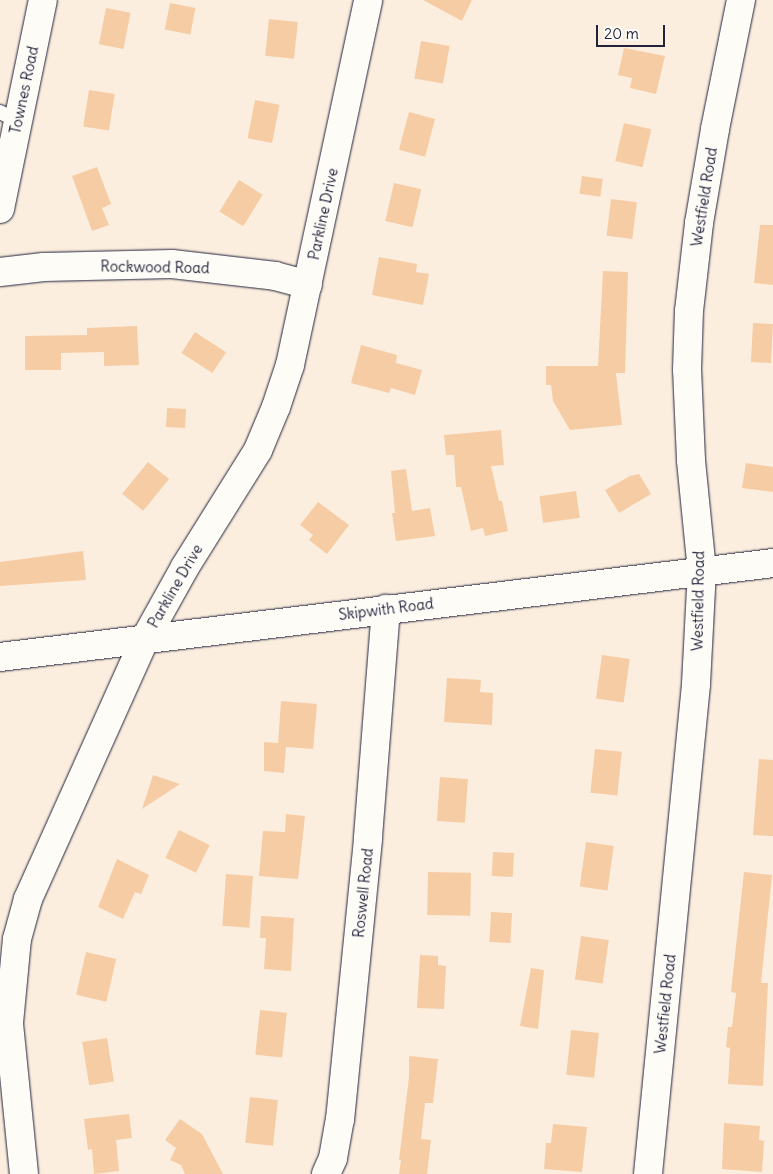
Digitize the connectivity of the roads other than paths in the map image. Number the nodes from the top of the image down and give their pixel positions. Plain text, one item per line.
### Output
1 (43, 0) edge
2 (368, 0) edge
3 (741, 0) edge
4 (9, 117) edge
5 (0, 210) edge
6 (0, 272) edge
7 (308, 285) junction
8 (773, 563) edge
9 (702, 571) junction
10 (386, 609) junction
11 (145, 639) junction
12 (0, 657) edge
13 (24, 1174) edge
14 (326, 1174) edge
15 (648, 1174) edge

1 - 4 street, Townes Road
2 - 7 street, Parkline Drive
3 - 9 street, Westfield Road
4 - 5 street, Townes Road
6 - 7 street, Rockwood Road
7 - 11 street, Parkline Drive
8 - 9 street, Skipwith Road
9 - 10 street, Skipwith Road
9 - 15 street, Westfield Road
10 - 11 street, Skipwith Road
10 - 14 street, Roswell Road
11 - 12 street, Skipwith Road
11 - 13 street, Parkline Drive

